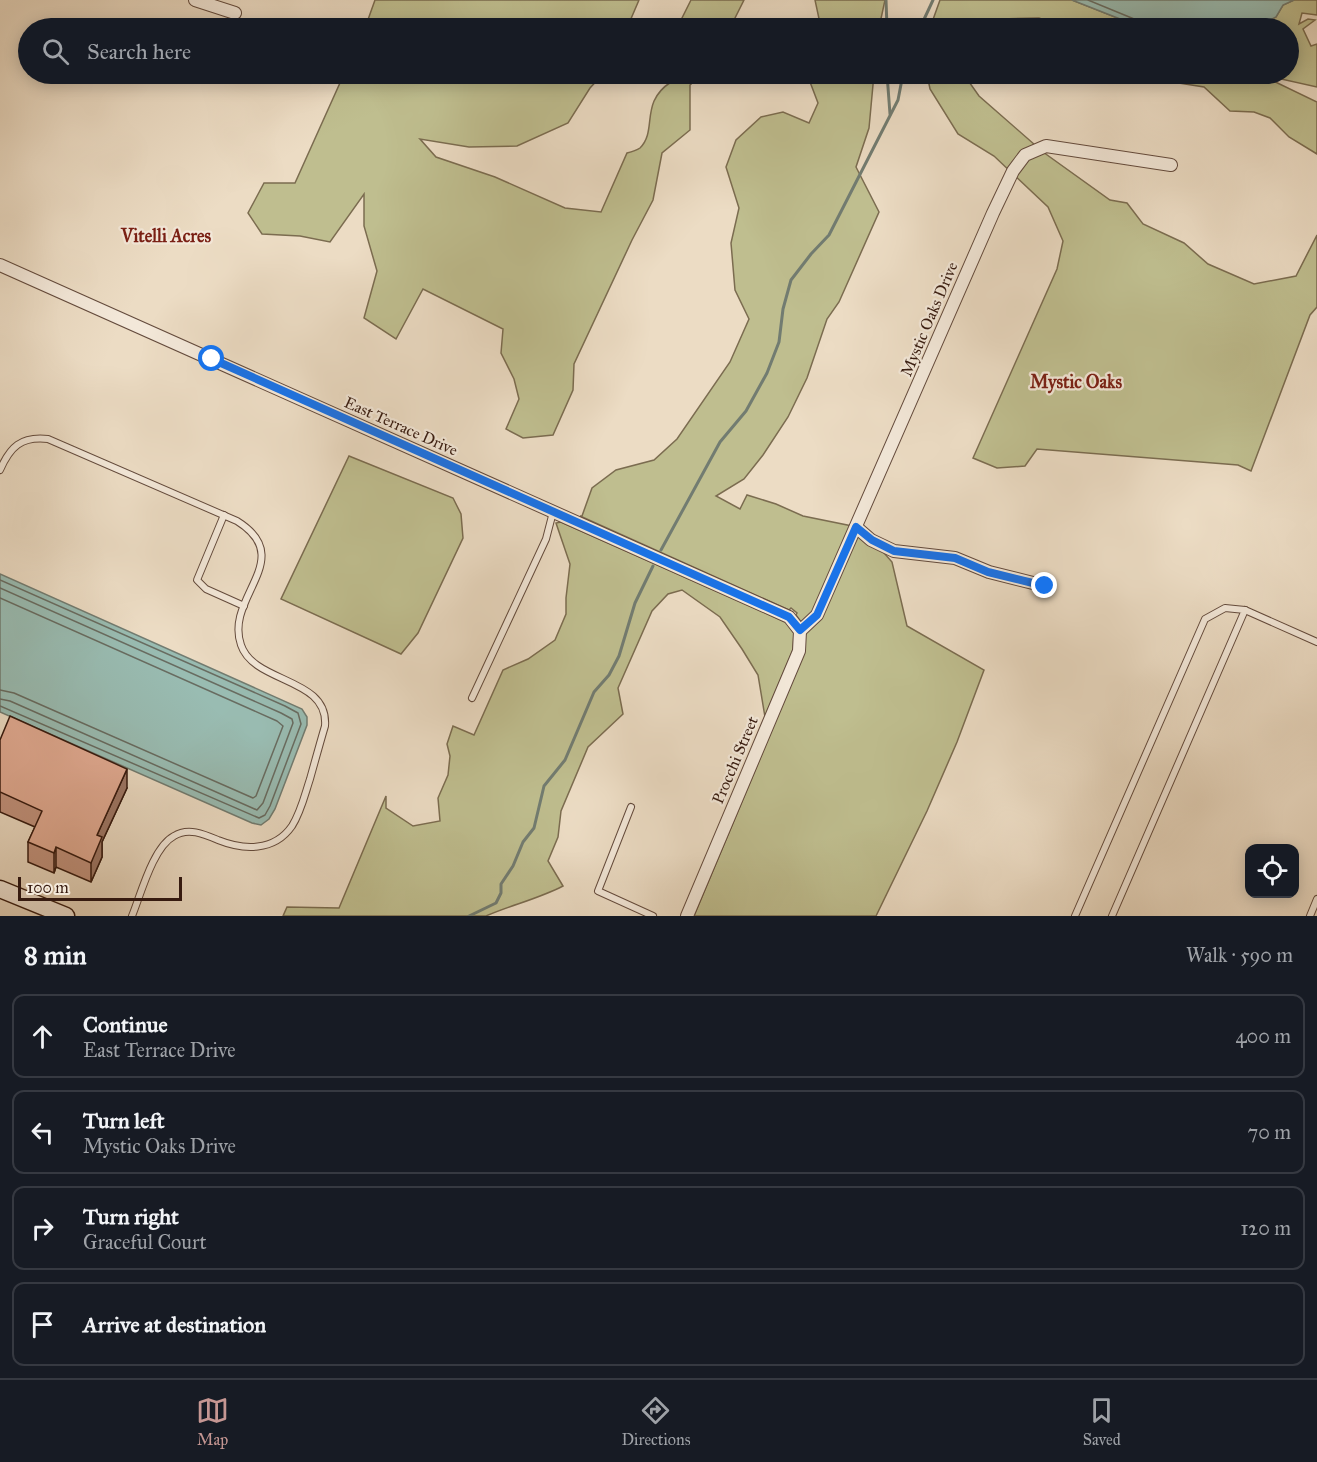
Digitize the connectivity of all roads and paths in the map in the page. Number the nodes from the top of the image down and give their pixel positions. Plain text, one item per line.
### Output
1 (195, 0) edge
2 (235, 14) dead end
3 (1171, 165) dead end
4 (0, 265) edge
5 (0, 470) edge
6 (553, 512) junction
7 (224, 515) junction
8 (856, 527) junction
9 (1045, 586) dead end
10 (244, 606) junction
11 (1245, 610) junction
12 (800, 630) junction
13 (1317, 642) edge
14 (472, 698) dead end
15 (632, 807) dead end
16 (0, 889) edge
17 (1317, 899) edge
18 (66, 916) edge
19 (132, 916) edge
20 (653, 916) edge
21 (687, 916) edge
22 (1075, 916) edge
23 (1112, 916) edge
24 (1310, 916) edge

1 - 2 street
3 - 8 street, Mystic Oaks Drive
4 - 6 street, East Terrace Drive
5 - 7 lane
6 - 12 street, East Terrace Drive
6 - 14 lane
7 - 10 lane
7 - 10 lane
8 - 9 street
8 - 12 street, Mystic Oaks Drive
10 - 19 lane
11 - 13 lane
11 - 22 lane
11 - 23 lane
12 - 21 street, Procchi Street
15 - 20 lane
16 - 18 street
17 - 24 lane

